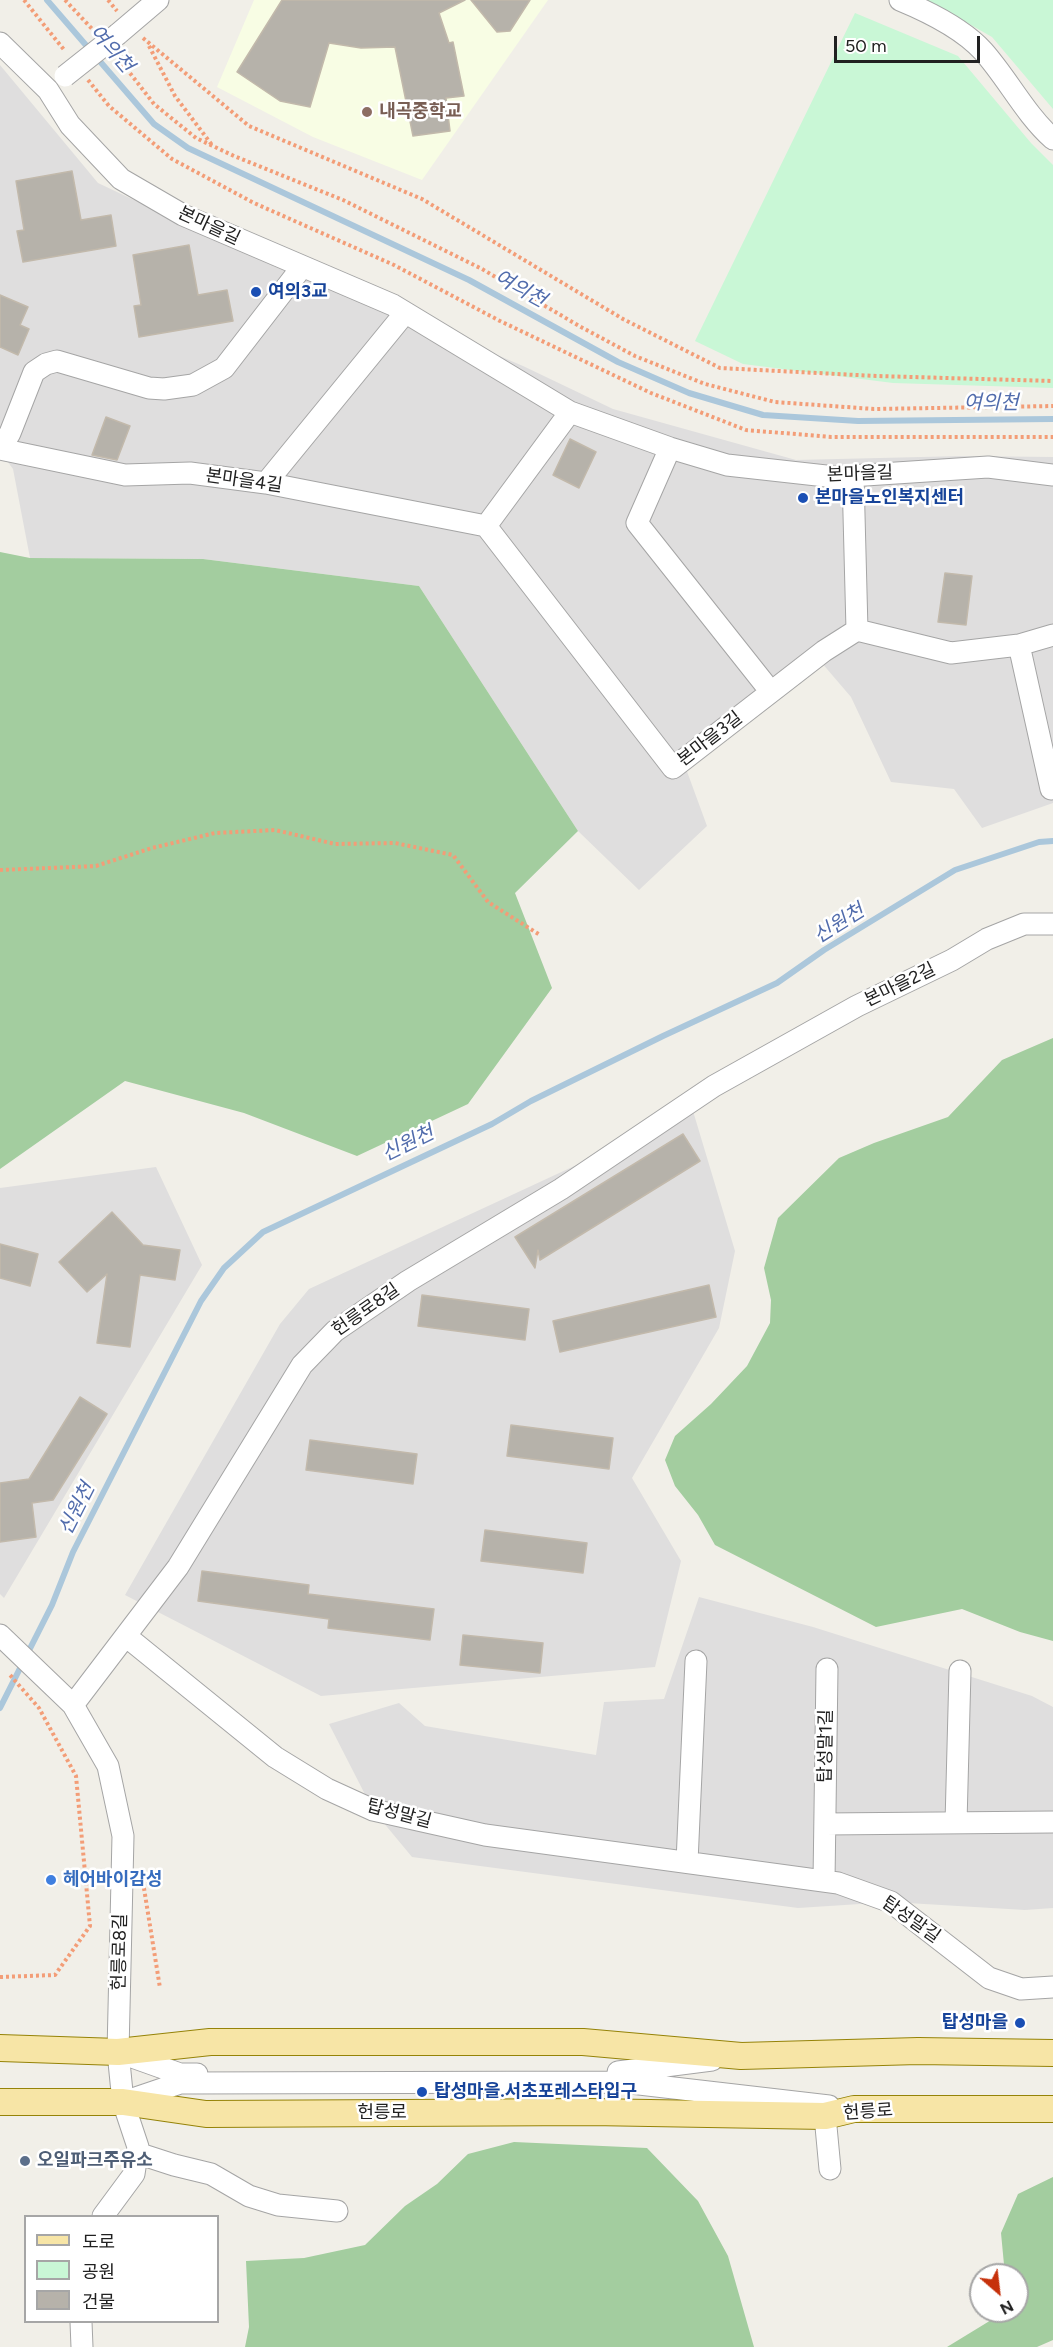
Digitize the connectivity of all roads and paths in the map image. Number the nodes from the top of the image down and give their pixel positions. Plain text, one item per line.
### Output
1 (24, 0) edge
2 (65, 0) edge
3 (108, 0) edge
4 (158, 0) edge
5 (900, 0) edge
6 (96, 33) dead end
7 (120, 36) junction
8 (147, 42) junction
9 (0, 43) edge
10 (67, 53) dead end
11 (88, 80) dead end
12 (48, 90) junction
13 (1053, 139) edge
14 (212, 146) junction
15 (302, 267) junction
16 (405, 313) junction
17 (1053, 381) edge
18 (1053, 406) edge
19 (570, 412) junction
20 (1053, 437) edge
21 (1, 448) edge
22 (670, 448) junction
23 (1053, 474) edge
24 (853, 480) junction
25 (266, 483) junction
26 (486, 526) junction
27 (857, 630) junction
28 (1053, 635) edge
29 (1019, 645) junction
30 (771, 692) junction
31 (1050, 761) edge
32 (1051, 789) dead end
33 (0, 870) edge
34 (1053, 924) edge
35 (540, 934) dead end
36 (754, 1065) joint
37 (0, 1635) edge
38 (127, 1637) junction
39 (696, 1660) dead end
40 (827, 1669) dead end
41 (960, 1671) dead end
42 (8, 1672) dead end
43 (73, 1705) junction
44 (956, 1822) junction
45 (1053, 1822) edge
46 (825, 1824) junction
47 (687, 1862) junction
48 (825, 1881) junction
49 (0, 1977) edge
50 (1053, 1987) edge
51 (0, 2048) edge
52 (118, 2052) junction
53 (1053, 2053) edge
54 (0, 2102) edge
55 (123, 2102) junction
56 (854, 2109) junction
57 (1053, 2109) edge
58 (825, 2116) junction
59 (138, 2152) junction
60 (830, 2169) dead end
61 (337, 2211) dead end
62 (104, 2215) edge
63 (81, 2323) edge
64 (82, 2347) edge

1 - 10 path
2 - 6 path
3 - 7 path
4 - 7 street
5 - 13 street
7 - 8 path
7 - 12 street, bridge
7 - 14 path
8 - 14 path
8 - 17 path
9 - 12 street, 본마을길
11 - 20 path
12 - 15 street, 본마을길
14 - 18 path
15 - 16 street, 본마을길
15 - 21 street
16 - 19 street, 본마을길
16 - 25 street
19 - 22 street, 본마을길
19 - 26 street
21 - 25 street, 본마을4길
22 - 24 street, 본마을길
22 - 30 street
23 - 24 street, 본마을길
24 - 27 street
25 - 26 street, 본마을4길
26 - 30 street, 본마을3길
27 - 29 street
27 - 30 street, 본마을3길
28 - 29 street
29 - 31 street
31 - 32 street
33 - 35 path
34 - 36 street, 본마을2길
36 - 38 street, 헌릉로8길
37 - 43 street, 헌릉로8길
38 - 43 street, 헌릉로8길
38 - 47 street, 탑성말길
39 - 47 street
40 - 46 street, 탑성말1길
41 - 44 street
42 - 49 path
43 - 52 street, 헌릉로8길
44 - 45 street
44 - 46 street
46 - 48 street, 탑성말1길
47 - 48 street, 탑성말길
48 - 50 street, 탑성말길
51 - 52 main road
52 - 53 main road
52 - 55 street, 헌릉로8길
54 - 55 main road, 헌릉로
55 - 56 street
55 - 58 main road, 헌릉로
55 - 59 street, 헌릉로8길
56 - 57 main road, 헌릉로
56 - 58 main road, 헌릉로
58 - 60 street
59 - 61 street
59 - 62 street
63 - 64 street

